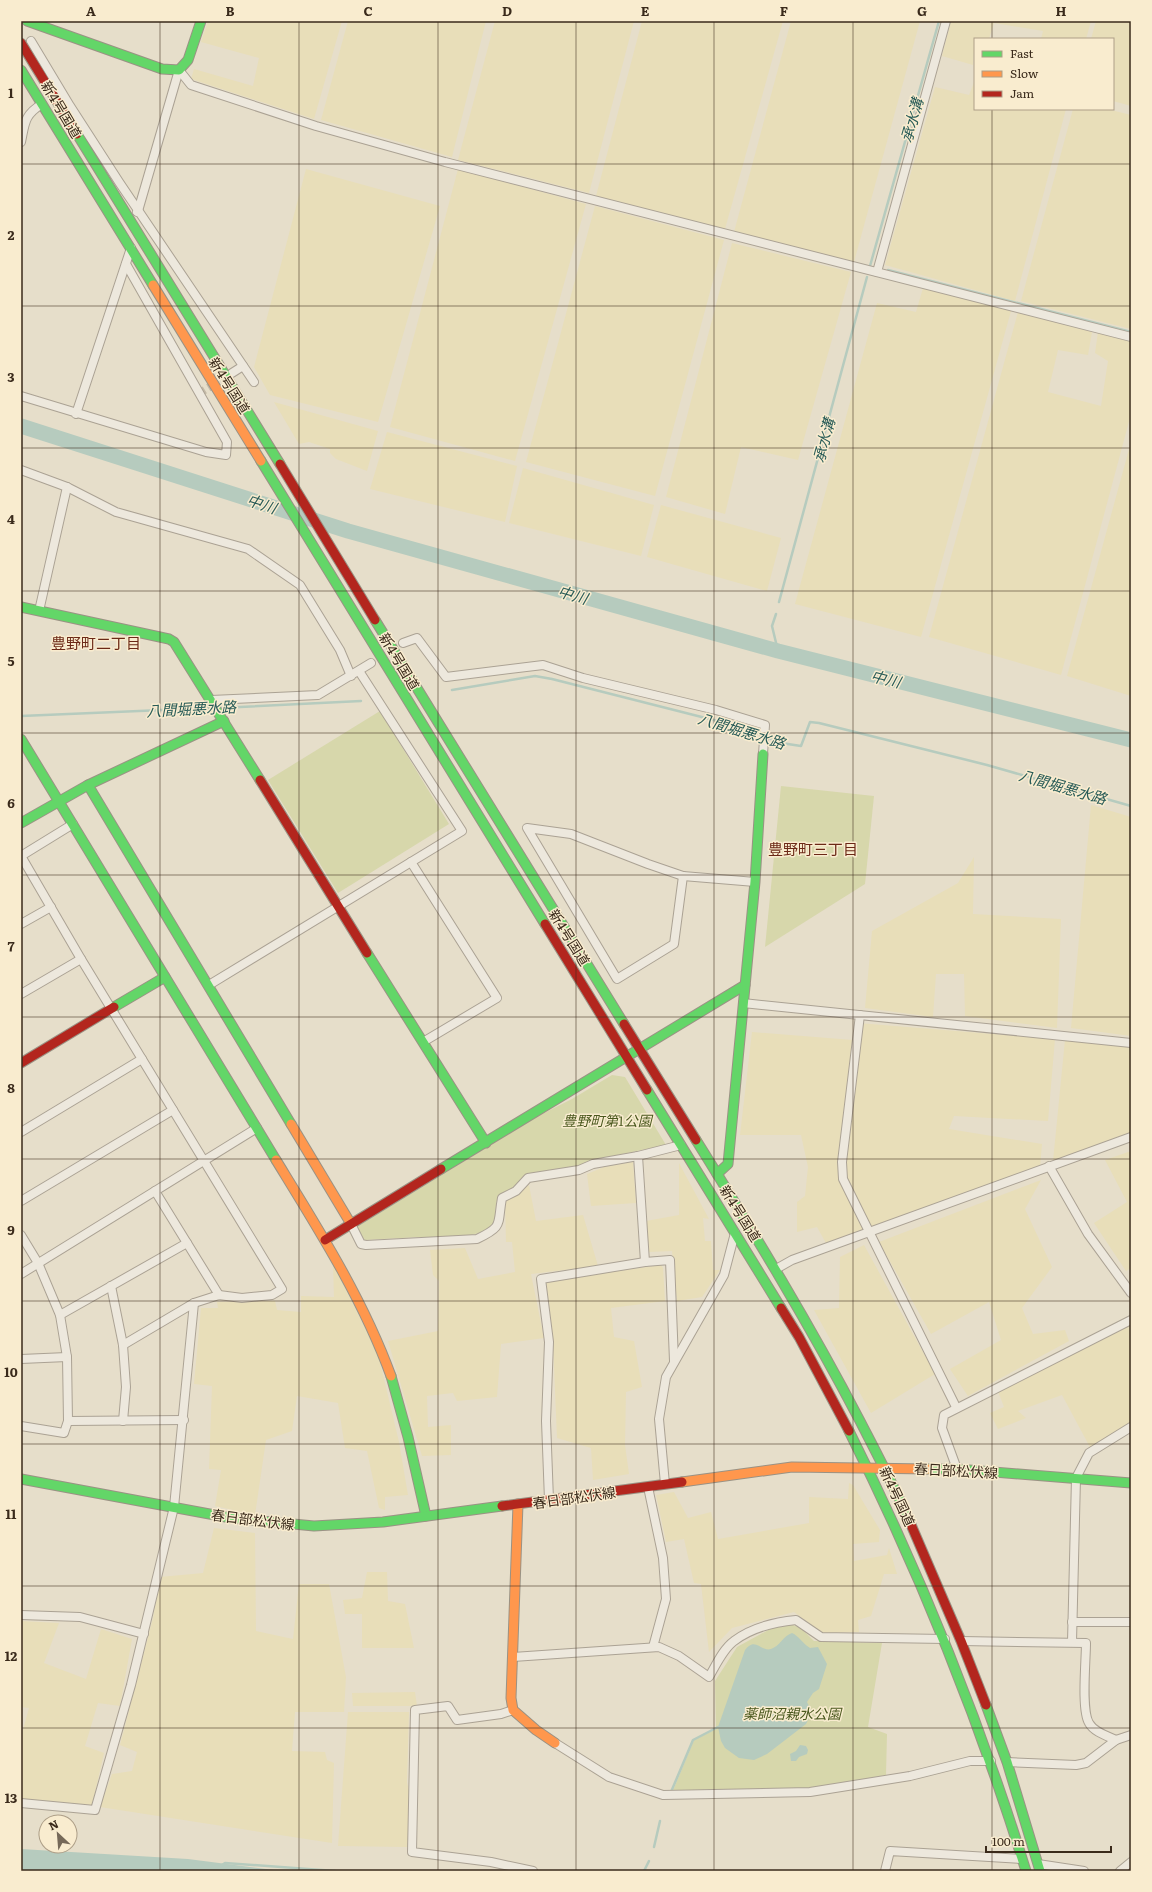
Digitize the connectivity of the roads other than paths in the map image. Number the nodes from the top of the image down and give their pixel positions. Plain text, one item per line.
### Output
1 (27, 21) edge
2 (201, 21) edge
3 (946, 21) edge
4 (31, 41) dead end
5 (21, 42) edge
6 (21, 70) edge
7 (178, 70) junction
8 (42, 104) junction
9 (21, 142) edge
10 (138, 211) junction
11 (127, 218) junction
12 (131, 248) junction
13 (126, 264) junction
14 (877, 272) junction
15 (1131, 337) edge
16 (243, 366) junction
17 (232, 373) dead end
18 (254, 382) dead end
19 (21, 396) edge
20 (76, 414) junction
21 (21, 470) edge
22 (68, 487) junction
23 (21, 607) edge
24 (39, 611) junction
25 (403, 643) dead end
26 (371, 663) dead end
27 (359, 671) junction
28 (352, 676) junction
29 (212, 701) junction
30 (221, 717) junction
31 (21, 739) edge
32 (763, 754) joint
33 (88, 785) junction
34 (58, 800) junction
35 (21, 823) edge
36 (72, 824) junction
37 (21, 856) edge
38 (411, 862) junction
39 (683, 876) junction
40 (755, 882) junction
41 (340, 906) junction
42 (50, 907) junction
43 (21, 924) edge
44 (81, 959) junction
45 (165, 977) junction
46 (209, 985) junction
47 (745, 985) junction
48 (21, 994) edge
49 (743, 1003) junction
50 (112, 1008) junction
51 (860, 1014) junction
52 (423, 1042) junction
53 (1131, 1043) edge
54 (641, 1049) junction
55 (627, 1057) junction
56 (142, 1059) junction
57 (21, 1063) edge
58 (173, 1110) junction
59 (257, 1128) junction
60 (21, 1132) edge
61 (1131, 1137) edge
62 (486, 1143) junction
63 (681, 1145) junction
64 (638, 1156) junction
65 (203, 1160) junction
66 (1050, 1166) junction
67 (718, 1174) junction
68 (155, 1191) junction
69 (21, 1201) edge
70 (350, 1224) junction
71 (735, 1231) junction
72 (868, 1232) junction
73 (21, 1235) edge
74 (325, 1240) junction
75 (187, 1243) junction
76 (645, 1262) junction
77 (38, 1263) junction
78 (776, 1269) junction
79 (21, 1274) edge
80 (111, 1286) junction
81 (1131, 1293) edge
82 (219, 1295) junction
83 (194, 1303) junction
84 (60, 1315) junction
85 (1131, 1320) edge
86 (123, 1345) junction
87 (67, 1357) junction
88 (21, 1358) edge
89 (674, 1361) junction
90 (956, 1407) junction
91 (184, 1420) junction
92 (68, 1421) junction
93 (123, 1421) junction
94 (21, 1426) edge
95 (1131, 1427) edge
96 (867, 1468) junction
97 (884, 1468) junction
98 (957, 1469) junction
99 (1076, 1478) junction
100 (21, 1479) edge
101 (1131, 1483) edge
102 (666, 1484) junction
103 (648, 1487) junction
104 (549, 1500) junction
105 (518, 1504) junction
106 (174, 1507) junction
107 (426, 1516) junction
108 (21, 1615) edge
109 (1072, 1622) junction
110 (1131, 1622) edge
111 (144, 1634) junction
112 (945, 1639) junction
113 (961, 1641) junction
114 (1072, 1642) junction
115 (653, 1647) junction
116 (513, 1657) junction
117 (514, 1710) junction
118 (1131, 1735) edge
119 (1116, 1740) junction
120 (555, 1743) joint
121 (991, 1761) junction
122 (1007, 1762) junction
123 (21, 1803) edge
124 (1022, 1859) junction
125 (1131, 1862) edge
126 (1039, 1867) edge
127 (533, 1871) edge
128 (885, 1871) edge
129 (1026, 1871) edge
130 (1084, 1871) edge
131 (1120, 1871) edge

1 - 7 main road
2 - 7 main road
3 - 14 street
4 - 10 street
5 - 11 main road, 新4号国道
6 - 8 main road, 新4号国道
7 - 10 street
7 - 14 street
8 - 9 street
8 - 12 main road, 新4号国道
10 - 11 street
10 - 16 street
11 - 54 main road, 新4号国道
12 - 13 street
12 - 55 main road, 新4号国道
13 - 20 street
13 - 20 street
14 - 15 street
16 - 17 street
16 - 18 street
19 - 20 street
21 - 22 street
22 - 24 street
22 - 28 street
23 - 24 main road
24 - 29 main road
25 - 32 street
26 - 27 street
27 - 28 street
27 - 38 street
28 - 29 street
29 - 30 main road
30 - 33 main road
30 - 41 main road
31 - 34 main road
32 - 40 main road
33 - 34 main road
33 - 46 main road
34 - 35 main road
34 - 36 main road
36 - 37 street
36 - 45 main road
37 - 42 street
38 - 41 street
38 - 52 street
39 - 39 street
39 - 40 street
40 - 47 main road
41 - 46 street
41 - 52 main road
42 - 43 street
42 - 44 street
44 - 48 street
44 - 50 street
45 - 50 main road
45 - 59 main road
46 - 70 main road
47 - 49 main road
47 - 54 main road
49 - 51 street
49 - 67 main road
50 - 56 street
50 - 57 main road
51 - 53 street
51 - 72 street
52 - 62 main road
54 - 55 main road
54 - 67 main road, 新4号国道
55 - 62 main road
55 - 63 main road, 新4号国道
56 - 58 street
56 - 60 street
58 - 65 street
58 - 69 street
59 - 65 street
59 - 74 main road
61 - 66 street
62 - 70 main road
63 - 64 street
63 - 71 main road, 新4号国道
64 - 70 street
64 - 76 street
65 - 68 street
65 - 82 street
66 - 72 street
66 - 81 street
67 - 78 main road, 新4号国道
68 - 75 street
68 - 77 street
70 - 74 main road
71 - 89 street
71 - 96 main road, 新4号国道
72 - 78 street
72 - 90 street
73 - 77 street
74 - 107 main road
75 - 80 street
75 - 82 street
76 - 89 street
76 - 104 street
77 - 79 street
77 - 84 street
78 - 97 main road, 新4号国道
80 - 84 street
80 - 86 street
82 - 83 street
83 - 86 street
83 - 91 street
84 - 87 street
85 - 90 street
86 - 93 street
87 - 88 street
87 - 92 street
89 - 102 street
90 - 98 street
91 - 93 street
91 - 106 street
92 - 93 street
92 - 94 street
95 - 99 street
96 - 97 main road, 春日部松伏線
96 - 102 main road, 春日部松伏線
96 - 112 main road, 新4号国道
97 - 98 main road, 春日部松伏線
97 - 113 main road, 新4号国道
98 - 99 main road, 春日部松伏線
99 - 101 main road, 春日部松伏線
99 - 109 street
100 - 106 main road, 春日部松伏線
102 - 103 main road, 春日部松伏線
103 - 104 main road, 春日部松伏線
103 - 115 street
104 - 105 main road, 春日部松伏線
105 - 107 main road, 春日部松伏線
105 - 116 main road
106 - 107 main road, 春日部松伏線
106 - 111 street
108 - 111 street
109 - 110 street
109 - 114 street
111 - 123 street
112 - 115 street
112 - 121 main road, 新4号国道
113 - 114 street
113 - 122 main road, 新4号国道
114 - 119 street
115 - 116 street
116 - 117 main road
117 - 120 main road
117 - 127 street
118 - 119 street
119 - 122 street
120 - 121 street
121 - 124 main road, 新4号国道
122 - 126 main road, 新4号国道
124 - 128 street
124 - 129 main road, 新4号国道
125 - 131 street
126 - 130 street

